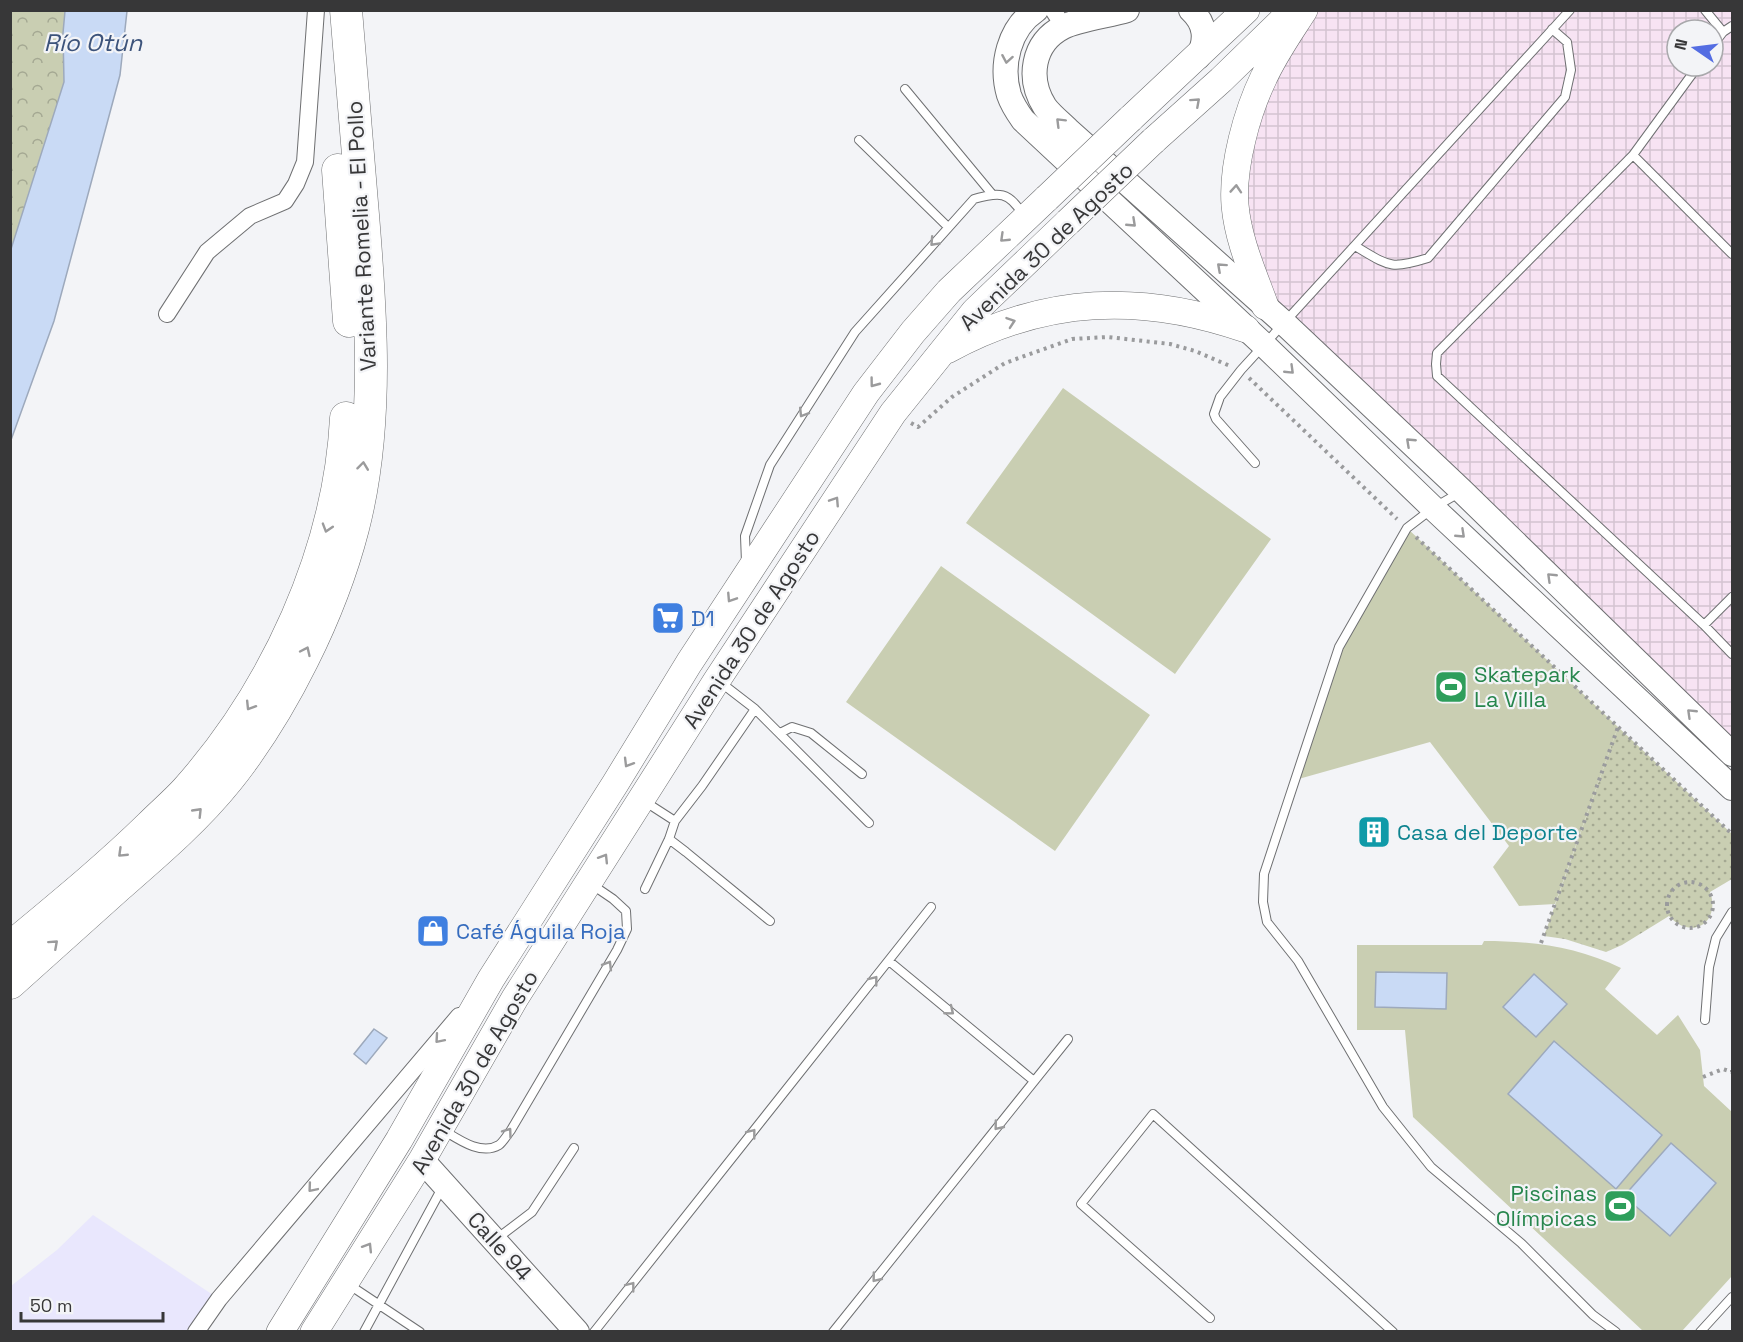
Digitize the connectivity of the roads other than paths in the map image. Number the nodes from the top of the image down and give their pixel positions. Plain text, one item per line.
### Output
1 (316, 10) edge
2 (327, 10) edge
3 (346, 10) edge
4 (1036, 10) edge
5 (1127, 10) edge
6 (1191, 10) edge
7 (1246, 10) edge
8 (1293, 10) edge
9 (1304, 10) edge
10 (1569, 10) edge
11 (1058, 19) edge
12 (1552, 29) junction
13 (1198, 57) junction
14 (1689, 78) edge
15 (905, 89) dead end
16 (860, 140) dead end
17 (1633, 155) junction
18 (992, 194) junction
19 (1025, 218) junction
20 (948, 227) junction
21 (1355, 246) junction
22 (1732, 254) edge
23 (167, 314) dead end
24 (1275, 314) junction
25 (1255, 337) junction
26 (938, 355) junction
27 (1255, 463) dead end
28 (1462, 491) junction
29 (1433, 508) junction
30 (747, 573) junction
31 (1732, 597) edge
32 (1704, 625) junction
33 (1732, 654) edge
34 (717, 680) junction
35 (755, 709) junction
36 (780, 733) junction
37 (1732, 754) edge
38 (862, 774) dead end
39 (1732, 788) edge
40 (641, 800) junction
41 (675, 821) junction
42 (869, 823) dead end
43 (669, 839) junction
44 (589, 882) junction
45 (645, 889) dead end
46 (931, 907) dead end
47 (1732, 912) edge
48 (770, 921) dead end
49 (10, 948) edge
50 (889, 961) junction
51 (491, 979) junction
52 (10, 983) edge
53 (1705, 1020) dead end
54 (1068, 1039) dead end
55 (1034, 1081) junction
56 (440, 1129) junction
57 (574, 1148) dead end
58 (422, 1160) junction
59 (444, 1185) junction
60 (495, 1240) junction
61 (345, 1282) junction
62 (1732, 1297) edge
63 (378, 1302) junction
64 (1210, 1318) dead end
65 (196, 1332) edge
66 (280, 1332) edge
67 (314, 1332) edge
68 (364, 1332) edge
69 (420, 1332) edge
70 (577, 1332) edge
71 (594, 1332) edge
72 (833, 1332) edge
73 (1393, 1332) edge
74 (1616, 1332) edge
75 (1700, 1332) edge

1 - 23 street
2 -> 49 highway, Variante Romelia - El Pollo
52 -> 3 highway, Variante Romelia - El Pollo
4 -> 25 street
5 - 11 street
6 - 13 street
7 - 13 main road, Avenida 30 de Agosto
26 -> 8 main road, Avenida 30 de Agosto, bridge
24 -> 9 main road
10 - 12 lane
24 -> 11 street
12 - 21 lane
12 - 21 lane
13 - 19 main road, Avenida 30 de Agosto, bridge
14 - 17 lane
15 - 18 lane
16 - 20 lane
17 - 22 lane
17 - 32 lane
18 - 19 lane
18 - 20 lane
19 -> 30 main road, Avenida 30 de Agosto
20 -> 30 lane
21 - 24 lane
24 - 25 lane
28 -> 24 street
26 -> 25 main road
25 - 27 lane
25 -> 29 street
34 -> 26 main road, Avenida 30 de Agosto
28 - 29 lane
37 -> 28 street
29 -> 39 street
29 - 74 lane
30 -> 51 main road, Avenida 30 de Agosto
31 - 32 lane
32 - 33 lane
34 - 35 lane
34 - 40 main road, Avenida 30 de Agosto
35 - 36 lane
35 - 41 lane
36 - 38 lane
36 - 42 lane
40 - 41 lane
44 -> 40 main road, Avenida 30 de Agosto
41 - 43 lane
43 - 45 lane
43 - 48 lane
44 - 56 main road, Avenida 30 de Agosto
56 -> 44 lane
46 - 50 lane
47 - 53 lane
50 -> 55 lane
71 -> 50 lane
51 -> 65 street
51 - 66 main road, Avenida 30 de Agosto
54 - 55 lane
55 -> 72 lane
56 - 58 main road, Avenida 30 de Agosto
57 - 60 lane
58 - 59 street, Calle 94
61 -> 58 main road, Avenida 30 de Agosto
59 - 60 street, Calle 94
59 - 63 lane
60 - 70 street, Calle 94
61 - 63 lane
61 - 67 main road, Avenida 30 de Agosto
62 - 75 lane
63 - 68 lane
63 - 69 lane
64 - 73 lane

